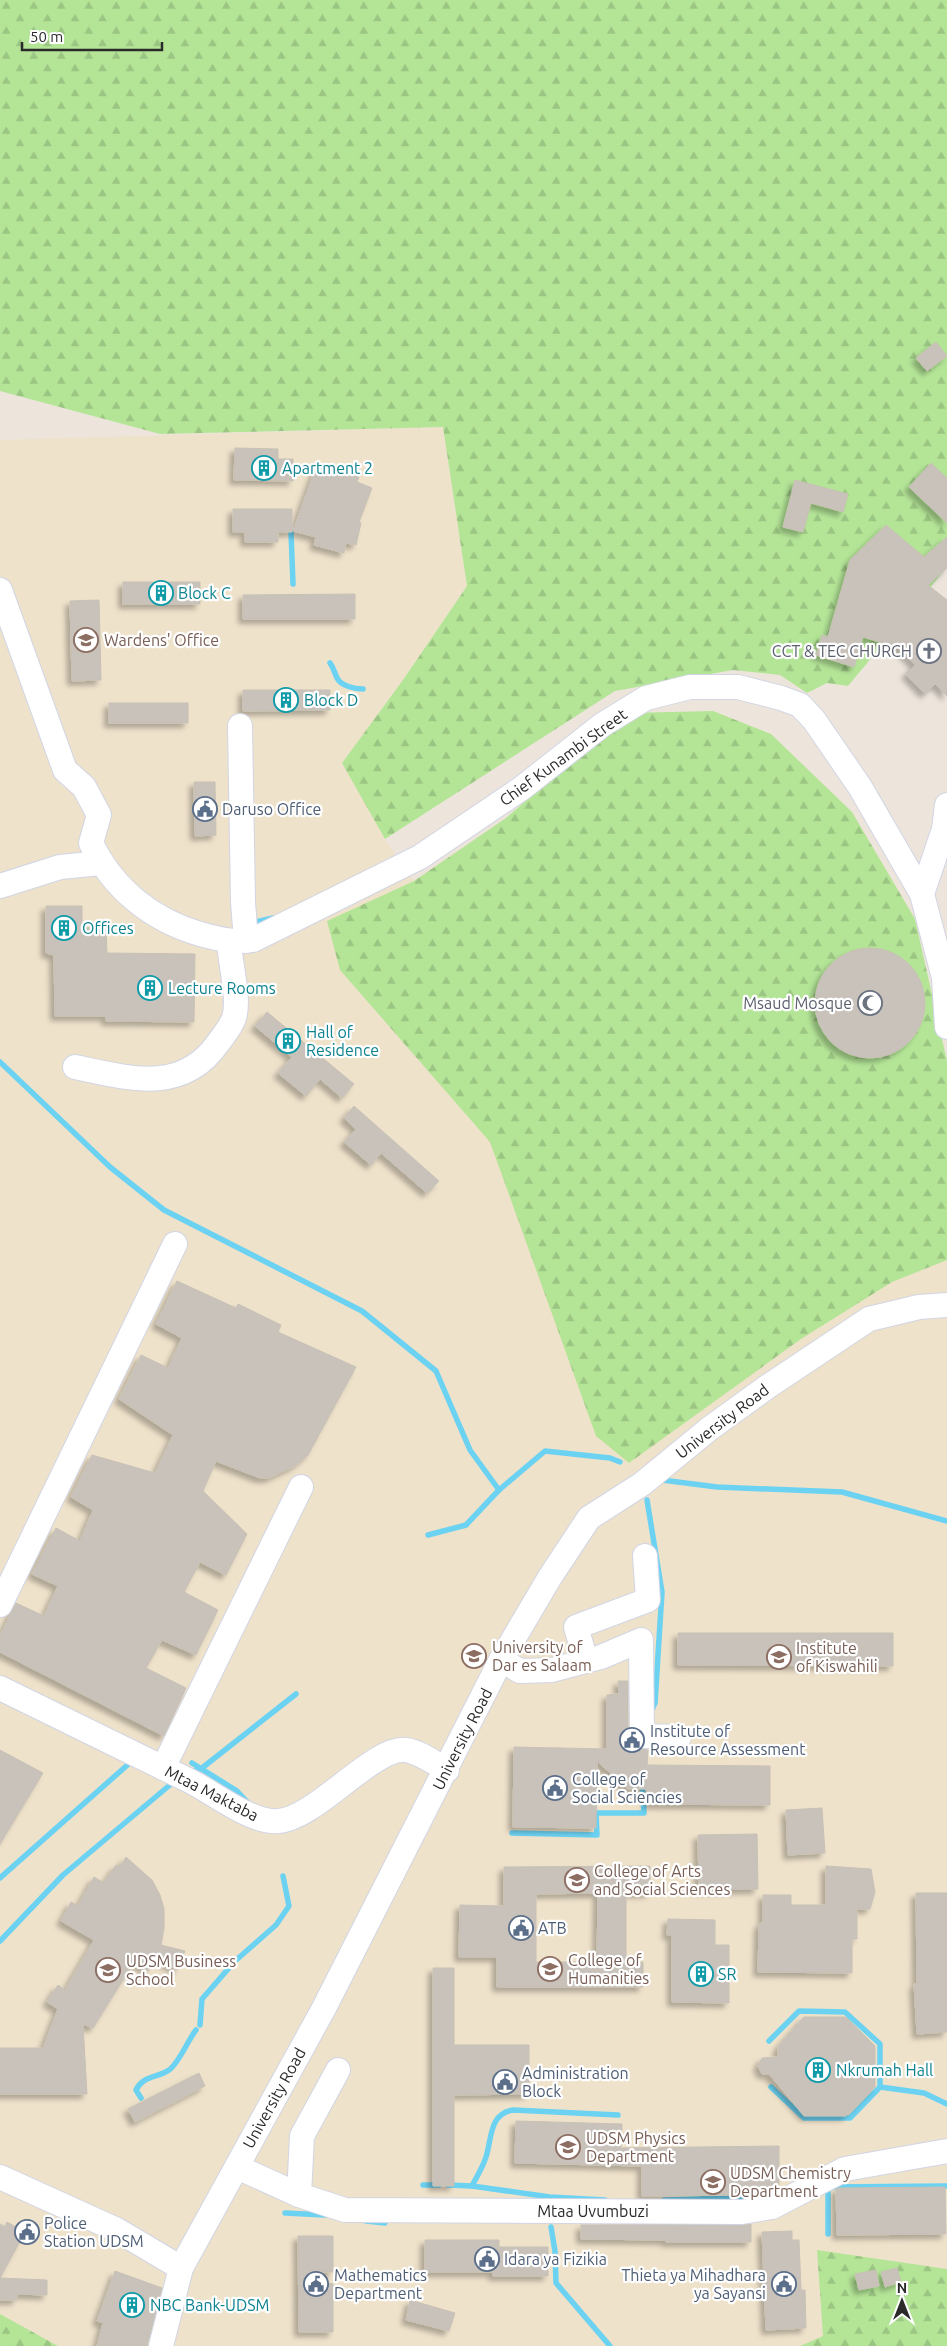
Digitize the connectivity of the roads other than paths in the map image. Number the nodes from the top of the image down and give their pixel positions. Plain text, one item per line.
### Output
1 (0, 590) edge
2 (240, 726) dead end
3 (947, 805) edge
4 (101, 863) junction
5 (0, 886) edge
6 (922, 894) junction
7 (238, 942) junction
8 (946, 978) edge
9 (947, 1027) edge
10 (75, 1067) dead end
11 (175, 1244) dead end
12 (947, 1305) edge
13 (301, 1487) dead end
14 (645, 1556) dead end
15 (0, 1605) edge
16 (501, 1660) junction
17 (586, 1661) junction
18 (0, 1688) edge
19 (679, 1737) dead end
20 (163, 1768) junction
21 (447, 1770) junction
22 (338, 2070) dead end
23 (947, 2150) edge
24 (237, 2167) junction
25 (0, 2177) edge
26 (299, 2195) junction
27 (181, 2268) junction
28 (161, 2346) edge

1 - 4 street
2 - 7 street
3 - 6 street
4 - 5 street
4 - 7 street
6 - 7 street, Chief Kunambi Street
6 - 8 street, Chief Kunambi Street
7 - 10 street
8 - 9 street, Chief Kunambi Street
11 - 15 street
12 - 16 street, University Road
13 - 20 street
14 - 17 street
16 - 17 street
16 - 21 street, University Road
17 - 19 street
18 - 20 street, Mtaa Maktaba
20 - 21 street, Mtaa Maktaba
21 - 24 street, University Road
22 - 26 street
23 - 26 street, Mtaa Uvumbuzi
24 - 26 street, Mtaa Uvumbuzi
24 - 27 street, University Road
25 - 27 street
27 - 28 street, University Road

